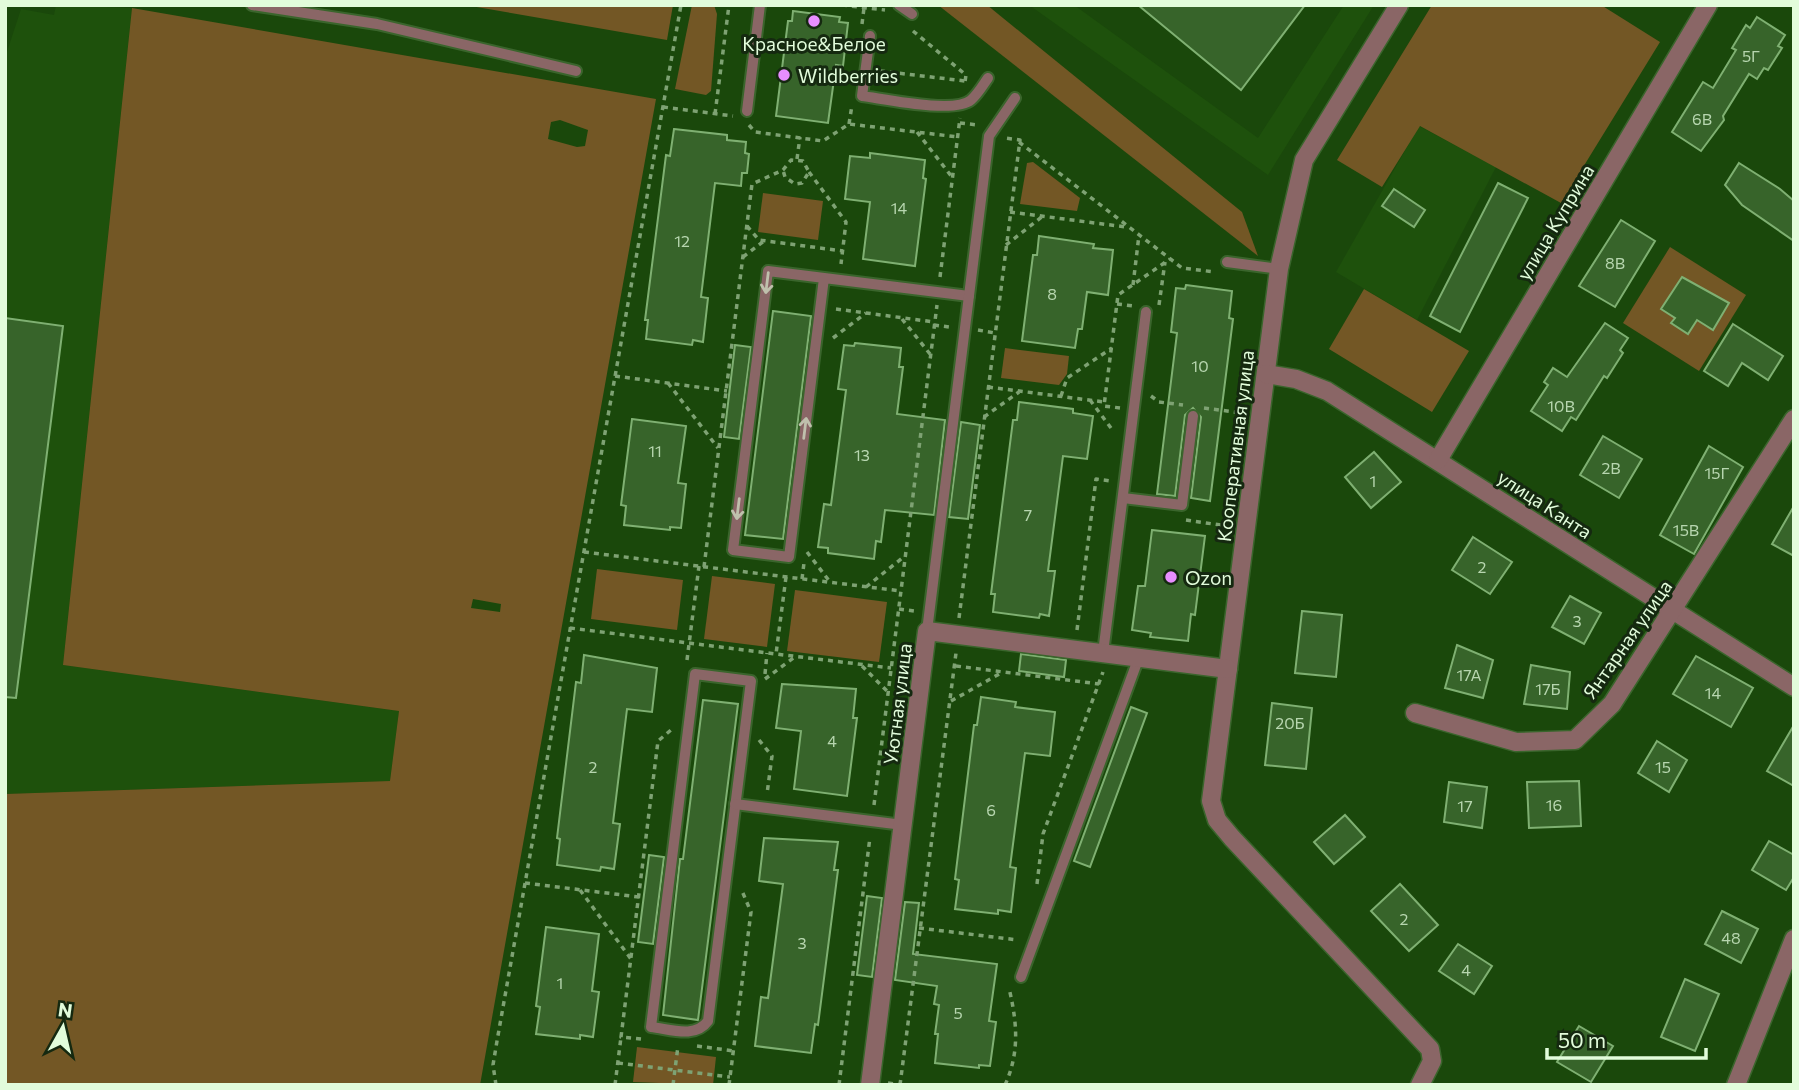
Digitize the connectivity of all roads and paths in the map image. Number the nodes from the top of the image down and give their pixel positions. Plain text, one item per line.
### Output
1 (252, 5) edge
2 (681, 5) edge
3 (729, 5) edge
4 (760, 5) edge
5 (842, 5) edge
6 (1399, 5) edge
7 (1708, 5) edge
8 (895, 8) edge
9 (912, 14) dead end
10 (909, 27) dead end
11 (870, 36) dead end
12 (866, 69) junction
13 (576, 71) dead end
14 (988, 78) dead end
15 (965, 81) junction
16 (1015, 98) dead end
17 (962, 104) junction
18 (663, 107) junction
19 (747, 111) dead end
20 (715, 114) junction
21 (733, 116) dead end
22 (755, 132) dead end
23 (917, 132) junction
24 (989, 136) junction
25 (800, 137) junction
26 (958, 137) junction
27 (1019, 142) junction
28 (797, 159) junction
29 (783, 170) junction
30 (809, 172) junction
31 (953, 178) junction
32 (1010, 212) junction
33 (1043, 216) junction
34 (747, 226) junction
35 (1129, 227) junction
36 (1139, 235) junction
37 (764, 241) junction
38 (1006, 245) junction
39 (843, 251) junction
40 (743, 257) junction
41 (1170, 259) junction
42 (1165, 262) junction
43 (1227, 262) dead end
44 (1182, 268) dead end
45 (1279, 269) junction
46 (824, 278) junction
47 (839, 280) junction
48 (1133, 285) junction
49 (938, 292) junction
50 (969, 296) junction
51 (835, 309) dead end
52 (1146, 312) dead end
53 (866, 313) junction
54 (1158, 314) dead end
55 (901, 318) junction
56 (935, 322) junction
57 (832, 339) dead end
58 (1112, 348) junction
59 (931, 355) junction
60 (1266, 374) junction
61 (615, 376) junction
62 (668, 383) junction
63 (988, 387) junction
64 (1149, 390) dead end
65 (726, 391) junction
66 (1020, 391) junction
67 (1061, 396) junction
68 (1090, 400) junction
69 (1105, 402) junction
70 (1194, 410) junction
71 (1243, 413) dead end
72 (985, 417) junction
73 (1121, 418) dead end
74 (1794, 419) edge
75 (1120, 429) dead end
76 (719, 449) junction
77 (1438, 460) junction
78 (1115, 471) dead end
79 (1123, 498) junction
80 (1179, 520) dead end
81 (1229, 526) dead end
82 (805, 550) dead end
83 (584, 552) junction
84 (906, 555) junction
85 (699, 566) junction
86 (704, 567) junction
87 (786, 577) junction
88 (830, 582) junction
89 (866, 587) junction
90 (901, 591) junction
91 (1673, 611) junction
92 (570, 628) junction
93 (927, 631) junction
94 (957, 634) junction
95 (1076, 639) dead end
96 (689, 643) junction
97 (1107, 653) junction
98 (776, 654) junction
99 (796, 656) junction
100 (1139, 657) junction
101 (861, 664) junction
102 (956, 666) junction
103 (891, 668) junction
104 (1228, 669) junction
105 (686, 670) dead end
106 (1004, 672) junction
107 (764, 680) dead end
108 (1099, 684) junction
109 (1794, 687) edge
110 (888, 692) junction
111 (951, 701) junction
112 (1415, 713) dead end
113 (679, 724) dead end
114 (757, 737) dead end
115 (658, 741) dead end
116 (772, 756) dead end
117 (736, 804) junction
118 (872, 821) junction
119 (903, 825) junction
120 (525, 883) junction
121 (738, 883) dead end
122 (580, 890) junction
123 (1036, 891) dead end
124 (639, 897) dead end
125 (919, 928) junction
126 (1794, 939) edge
127 (1021, 940) dead end
128 (631, 959) dead end
129 (1021, 977) dead end
130 (1007, 978) dead end
131 (621, 1037) dead end
132 (678, 1044) dead end
133 (618, 1063) junction
134 (675, 1070) junction
135 (730, 1077) junction
136 (496, 1085) edge
137 (615, 1085) edge
138 (673, 1085) edge
139 (729, 1085) edge
140 (839, 1085) edge
141 (870, 1085) edge
142 (900, 1085) edge
143 (1005, 1085) edge
144 (1420, 1085) edge
145 (1736, 1085) edge

1 - 13 lane
2 - 18 path
3 - 20 path
4 - 19 lane
5 - 8 path
6 - 45 street, Кооперативная улица
7 - 77 street, улица Куприна
8 - 9 lane
10 - 15 path
11 - 12 lane
12 - 15 path
12 - 17 lane
14 - 17 lane
15 - 17 path
16 - 24 lane
17 - 26 path
18 - 20 path
18 - 61 path
20 - 21 path
22 - 25 path
23 - 25 path
23 - 26 path
23 - 31 path
24 - 27 path
24 - 50 lane
25 - 28 path
26 - 31 path
27 - 32 path
27 - 35 path
28 - 29 path
28 - 30 path
29 - 30 path
29 - 34 path
30 - 39 path
31 - 49 path
32 - 33 path
32 - 38 path
33 - 35 path
33 - 38 path
34 - 37 path
34 - 40 path
35 - 36 path
36 - 41 path
36 - 48 path
37 - 39 path
37 - 40 path
38 - 63 path
39 - 47 path
40 - 65 path
41 - 42 path
41 - 44 path
42 - 48 path
42 - 54 path
43 - 45 lane
45 - 60 street, Кооперативная улица
46 -> 46 lane
46 - 47 lane
47 - 49 lane
48 - 58 path
49 - 50 lane
49 - 56 path
50 - 93 lane
51 - 53 path
52 - 79 lane
53 - 55 path
53 - 57 path
55 - 56 path
55 - 59 path
56 - 59 path
58 - 67 path
58 - 69 path
59 - 84 path
60 - 77 street, улица Канта
60 - 104 street, Кооперативная улица
61 - 62 path
61 - 83 path
62 - 65 path
62 - 76 path
63 - 66 path
63 - 72 path
64 - 70 path
65 - 76 path
66 - 67 path
66 - 72 path
67 - 68 path
68 - 69 path
68 - 75 path
69 - 73 path
70 - 71 path
70 - 79 lane
72 - 94 path
74 - 91 street, Янтарная улица
76 - 86 path
77 - 91 street, улица Канта
78 - 95 path
79 - 97 lane
80 - 81 path
82 - 88 path
83 - 85 path
83 - 92 path
84 - 89 path
84 - 90 path
85 - 86 path
85 - 96 path
86 - 87 path
87 - 88 path
87 - 98 path
88 - 89 path
89 - 90 path
90 - 103 path
91 - 109 street, улица Канта
91 - 112 street, Янтарная улица
92 - 96 path
92 - 120 path
93 - 94 street, Уютная улица
93 - 119 street, Уютная улица
94 - 97 street, Уютная улица
94 - 102 path
96 - 98 path
96 - 105 path
97 - 100 street, Уютная улица
97 - 108 path
98 - 99 path
99 - 101 path
99 - 107 path
100 - 104 street, Уютная улица
100 - 129 lane
101 - 103 path
101 - 110 path
102 - 106 path
102 - 111 path
103 - 110 path
104 - 144 street, Кооперативная улица
106 - 108 path
106 - 111 path
108 - 123 path
110 - 118 path
111 - 125 path
113 - 115 path
114 - 116 path
117 - 117 lane
117 - 118 lane
118 - 119 lane
118 - 140 path
119 - 141 street, Уютная улица
120 - 122 path
120 - 136 path
121 - 135 path
122 - 124 path
122 - 128 path
125 - 127 path
125 - 142 path
126 - 145 street
130 - 143 path
131 - 133 path
132 - 134 path
133 - 134 path
133 - 137 path
134 - 135 path
134 - 138 path
135 - 139 path

